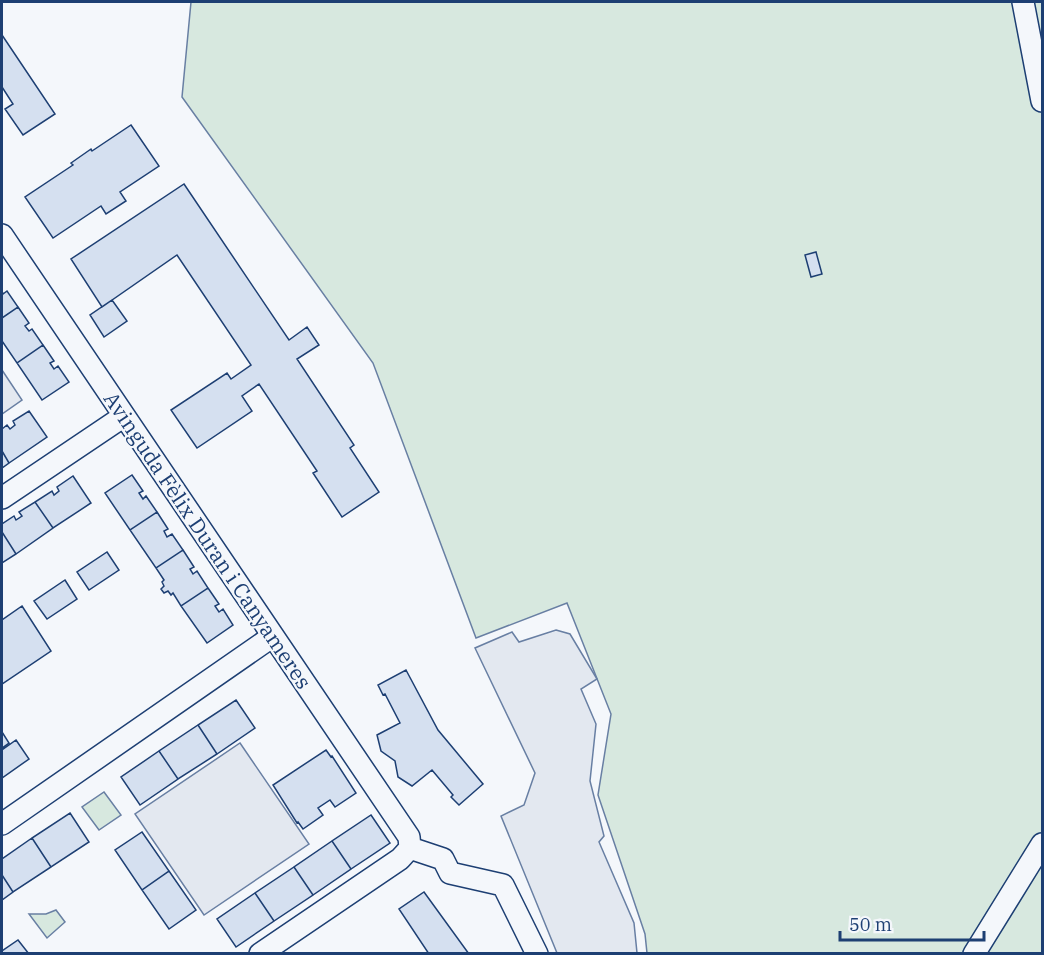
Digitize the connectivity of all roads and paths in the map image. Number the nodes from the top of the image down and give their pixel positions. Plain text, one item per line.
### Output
1 (1023, 2) edge
2 (1042, 101) edge
3 (2, 235) edge
4 (124, 416) junction
5 (2, 498) edge
6 (273, 636) junction
7 (2, 824) edge
8 (1042, 844) edge
9 (410, 848) junction
10 (260, 954) edge
11 (537, 954) edge
12 (974, 954) edge

1 - 2 street
3 - 4 street, Avinguda Fèlix Duran i Canyameres
4 - 5 street
4 - 6 street, Avinguda Fèlix Duran i Canyameres
6 - 7 street
6 - 9 street, Avinguda Fèlix Duran i Canyameres
8 - 12 street
9 - 10 street
9 - 11 street

